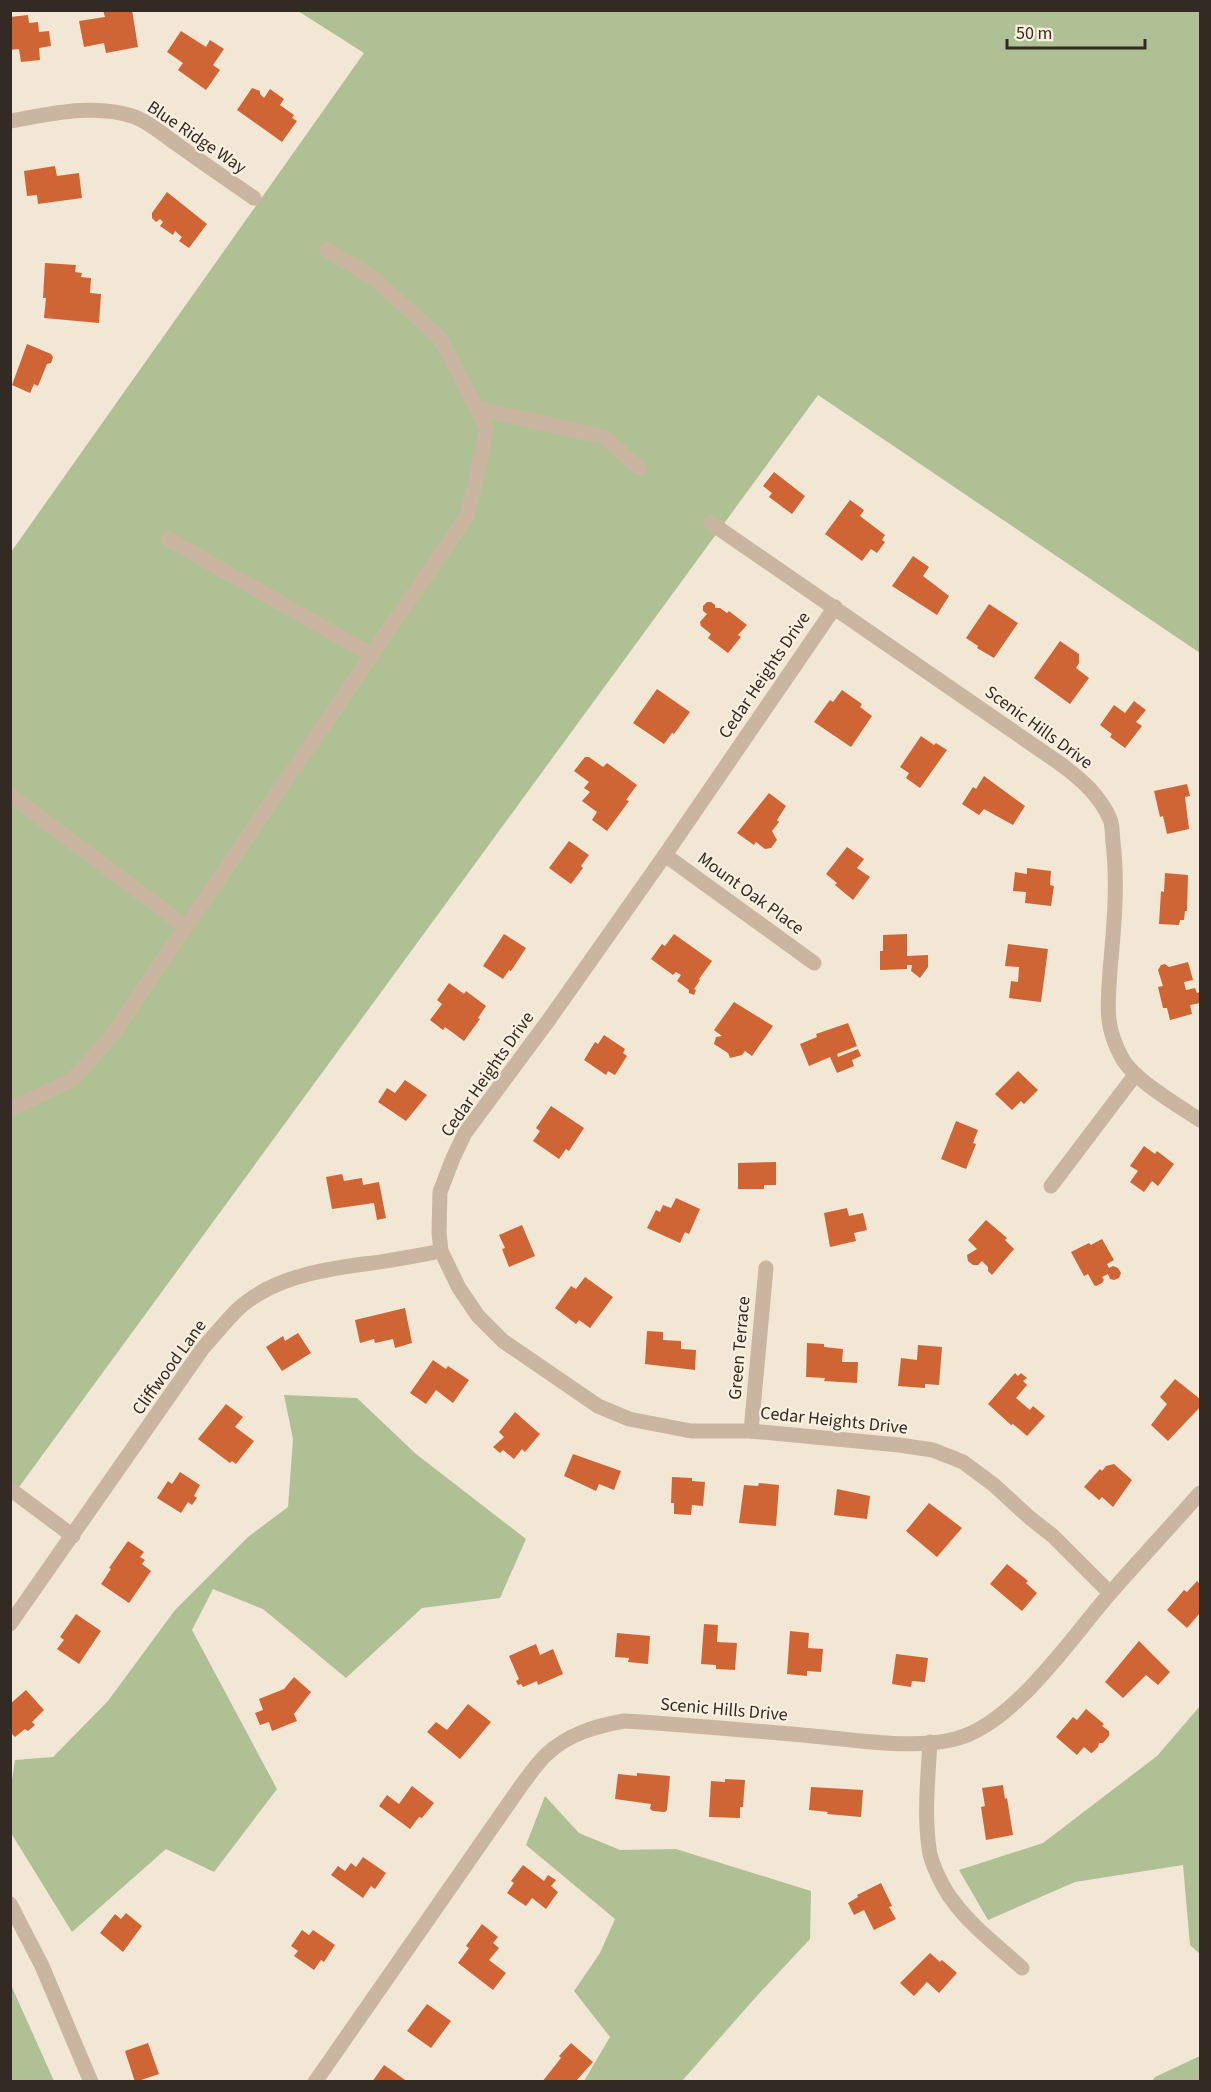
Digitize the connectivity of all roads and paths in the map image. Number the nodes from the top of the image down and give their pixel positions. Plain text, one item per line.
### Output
1 (10, 121) edge
2 (254, 198) dead end
3 (327, 250) dead end
4 (476, 408) junction
5 (639, 468) dead end
6 (711, 523) dead end
7 (168, 539) dead end
8 (835, 607) junction
9 (372, 654) junction
10 (10, 795) edge
11 (665, 855) junction
12 (186, 927) junction
13 (814, 963) dead end
14 (1135, 1075) junction
15 (10, 1110) edge
16 (1200, 1120) edge
17 (1051, 1186) dead end
18 (441, 1251) junction
19 (766, 1268) dead end
20 (751, 1431) junction
21 (10, 1489) edge
22 (1200, 1493) edge
23 (73, 1536) junction
24 (1110, 1593) junction
25 (10, 1624) edge
26 (930, 1742) junction
27 (10, 1904) edge
28 (1022, 1968) dead end
29 (91, 2082) edge
30 (315, 2082) edge

1 - 2 street, Blue Ridge Way
3 - 4 street
4 - 5 street
4 - 9 street
6 - 8 street, Scenic Hills Drive
7 - 9 street
8 - 11 street, Cedar Heights Drive
8 - 14 street, Scenic Hills Drive
9 - 12 street
10 - 12 street
11 - 13 street, Mount Oak Place
11 - 18 street, Cedar Heights Drive
12 - 15 street
14 - 16 street, Scenic Hills Drive
14 - 17 street
18 - 20 street, Cedar Heights Drive
18 - 23 street, Cliffwood Lane
19 - 20 street, Green Terrace
20 - 24 street, Cedar Heights Drive
21 - 23 street
22 - 24 street, Scenic Hills Drive
23 - 25 street, Cliffwood Lane
24 - 26 street, Scenic Hills Drive
26 - 28 street
26 - 30 street, Scenic Hills Drive
27 - 29 street

